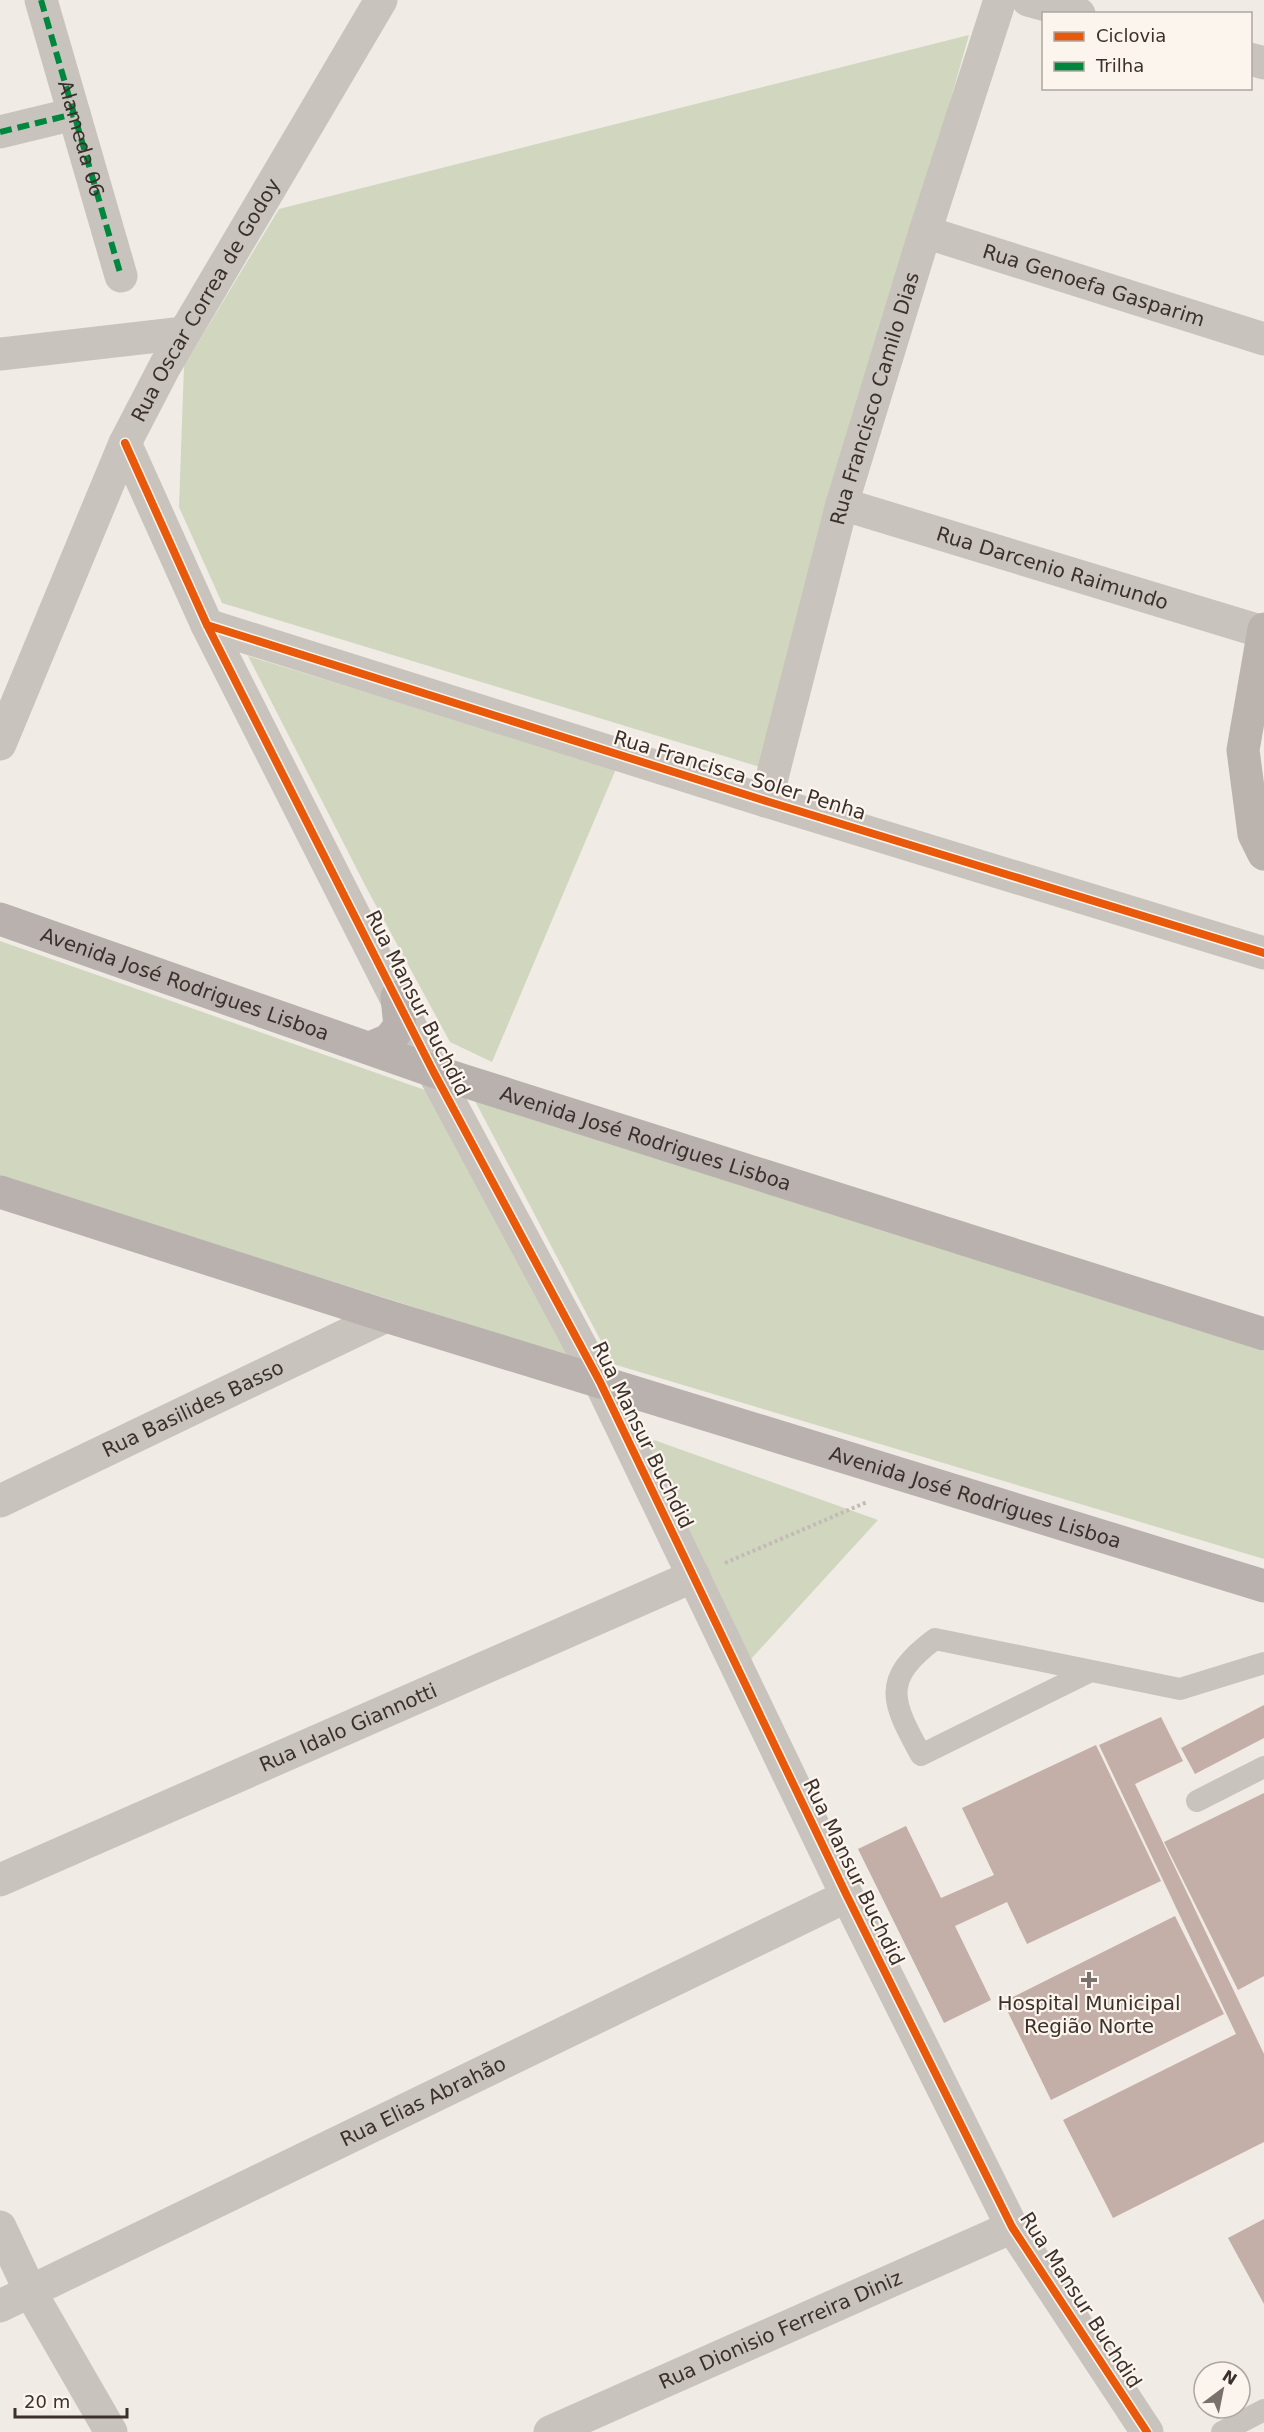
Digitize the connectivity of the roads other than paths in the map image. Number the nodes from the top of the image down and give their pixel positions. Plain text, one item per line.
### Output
1 (41, 0) edge
2 (381, 0) edge
3 (1000, 0) edge
4 (1028, 0) edge
5 (1072, 12) edge
6 (74, 114) junction
7 (0, 132) edge
8 (925, 232) junction
9 (121, 276) dead end
10 (184, 333) junction
11 (1264, 339) edge
12 (0, 354) edge
13 (125, 442) junction
14 (842, 504) junction
15 (207, 625) junction
16 (1264, 630) edge
17 (0, 744) edge
18 (766, 801) junction
19 (1264, 854) edge
20 (0, 919) edge
21 (1264, 953) edge
22 (397, 997) junction
23 (370, 1048) junction
24 (433, 1071) junction
25 (0, 1192) edge
26 (386, 1316) junction
27 (1264, 1334) edge
28 (600, 1382) junction
29 (0, 1501) edge
30 (694, 1576) junction
31 (1264, 1586) edge
32 (1264, 1664) edge
33 (1091, 1671) junction
34 (1264, 1767) edge
35 (1197, 1801) dead end
36 (0, 1880) edge
37 (847, 1896) junction
38 (0, 2227) edge
39 (1012, 2227) junction
40 (31, 2293) junction
41 (0, 2306) edge
42 (1264, 2410) edge
43 (111, 2432) edge
44 (550, 2432) edge
45 (1147, 2432) edge
46 (1222, 2432) edge

1 - 6 street, Alameda 06
2 - 10 street, Rua Oscar Correa de Godoy
3 - 8 street, Rua Francisco Camilo Dias
4 - 5 street
6 - 7 street
6 - 9 street, Alameda 06
8 - 11 street, Rua Genoefa Gasparim
8 - 14 street, Rua Francisco Camilo Dias
10 - 12 street
10 - 13 street, Rua Oscar Correa de Godoy
13 - 15 street, Rua Mansur Buchdid
13 - 17 street, Rua Oscar Correa de Godoy
14 - 16 street, Rua Darcenio Raimundo
14 - 18 street, Rua Francisco Camilo Dias
15 - 18 street, Rua Francisca Soler Penha
15 - 22 street, Rua Mansur Buchdid
16 - 19 street
18 - 21 street, Rua Francisca Soler Penha
20 - 23 main road, Avenida José Rodrigues Lisboa
22 - 23 main road
22 - 24 street, Rua Mansur Buchdid
23 - 24 main road, Avenida José Rodrigues Lisboa
24 - 27 main road, Avenida José Rodrigues Lisboa
24 - 28 street, Rua Mansur Buchdid
25 - 26 main road, Avenida José Rodrigues Lisboa
26 - 28 main road, Avenida José Rodrigues Lisboa
26 - 29 street, Rua Basilides Basso
28 - 30 street, Rua Mansur Buchdid
28 - 31 main road, Avenida José Rodrigues Lisboa
30 - 36 street, Rua Idalo Giannotti
30 - 37 street, Rua Mansur Buchdid
32 - 33 lane
33 - 33 lane
34 - 35 lane
37 - 39 street, Rua Mansur Buchdid
37 - 40 street, Rua Elias Abrahão
38 - 40 street
39 - 44 street, Rua Dionisio Ferreira Diniz
39 - 45 street, Rua Mansur Buchdid
40 - 41 street, Rua Elias Abrahão
40 - 43 street
42 - 46 lane

